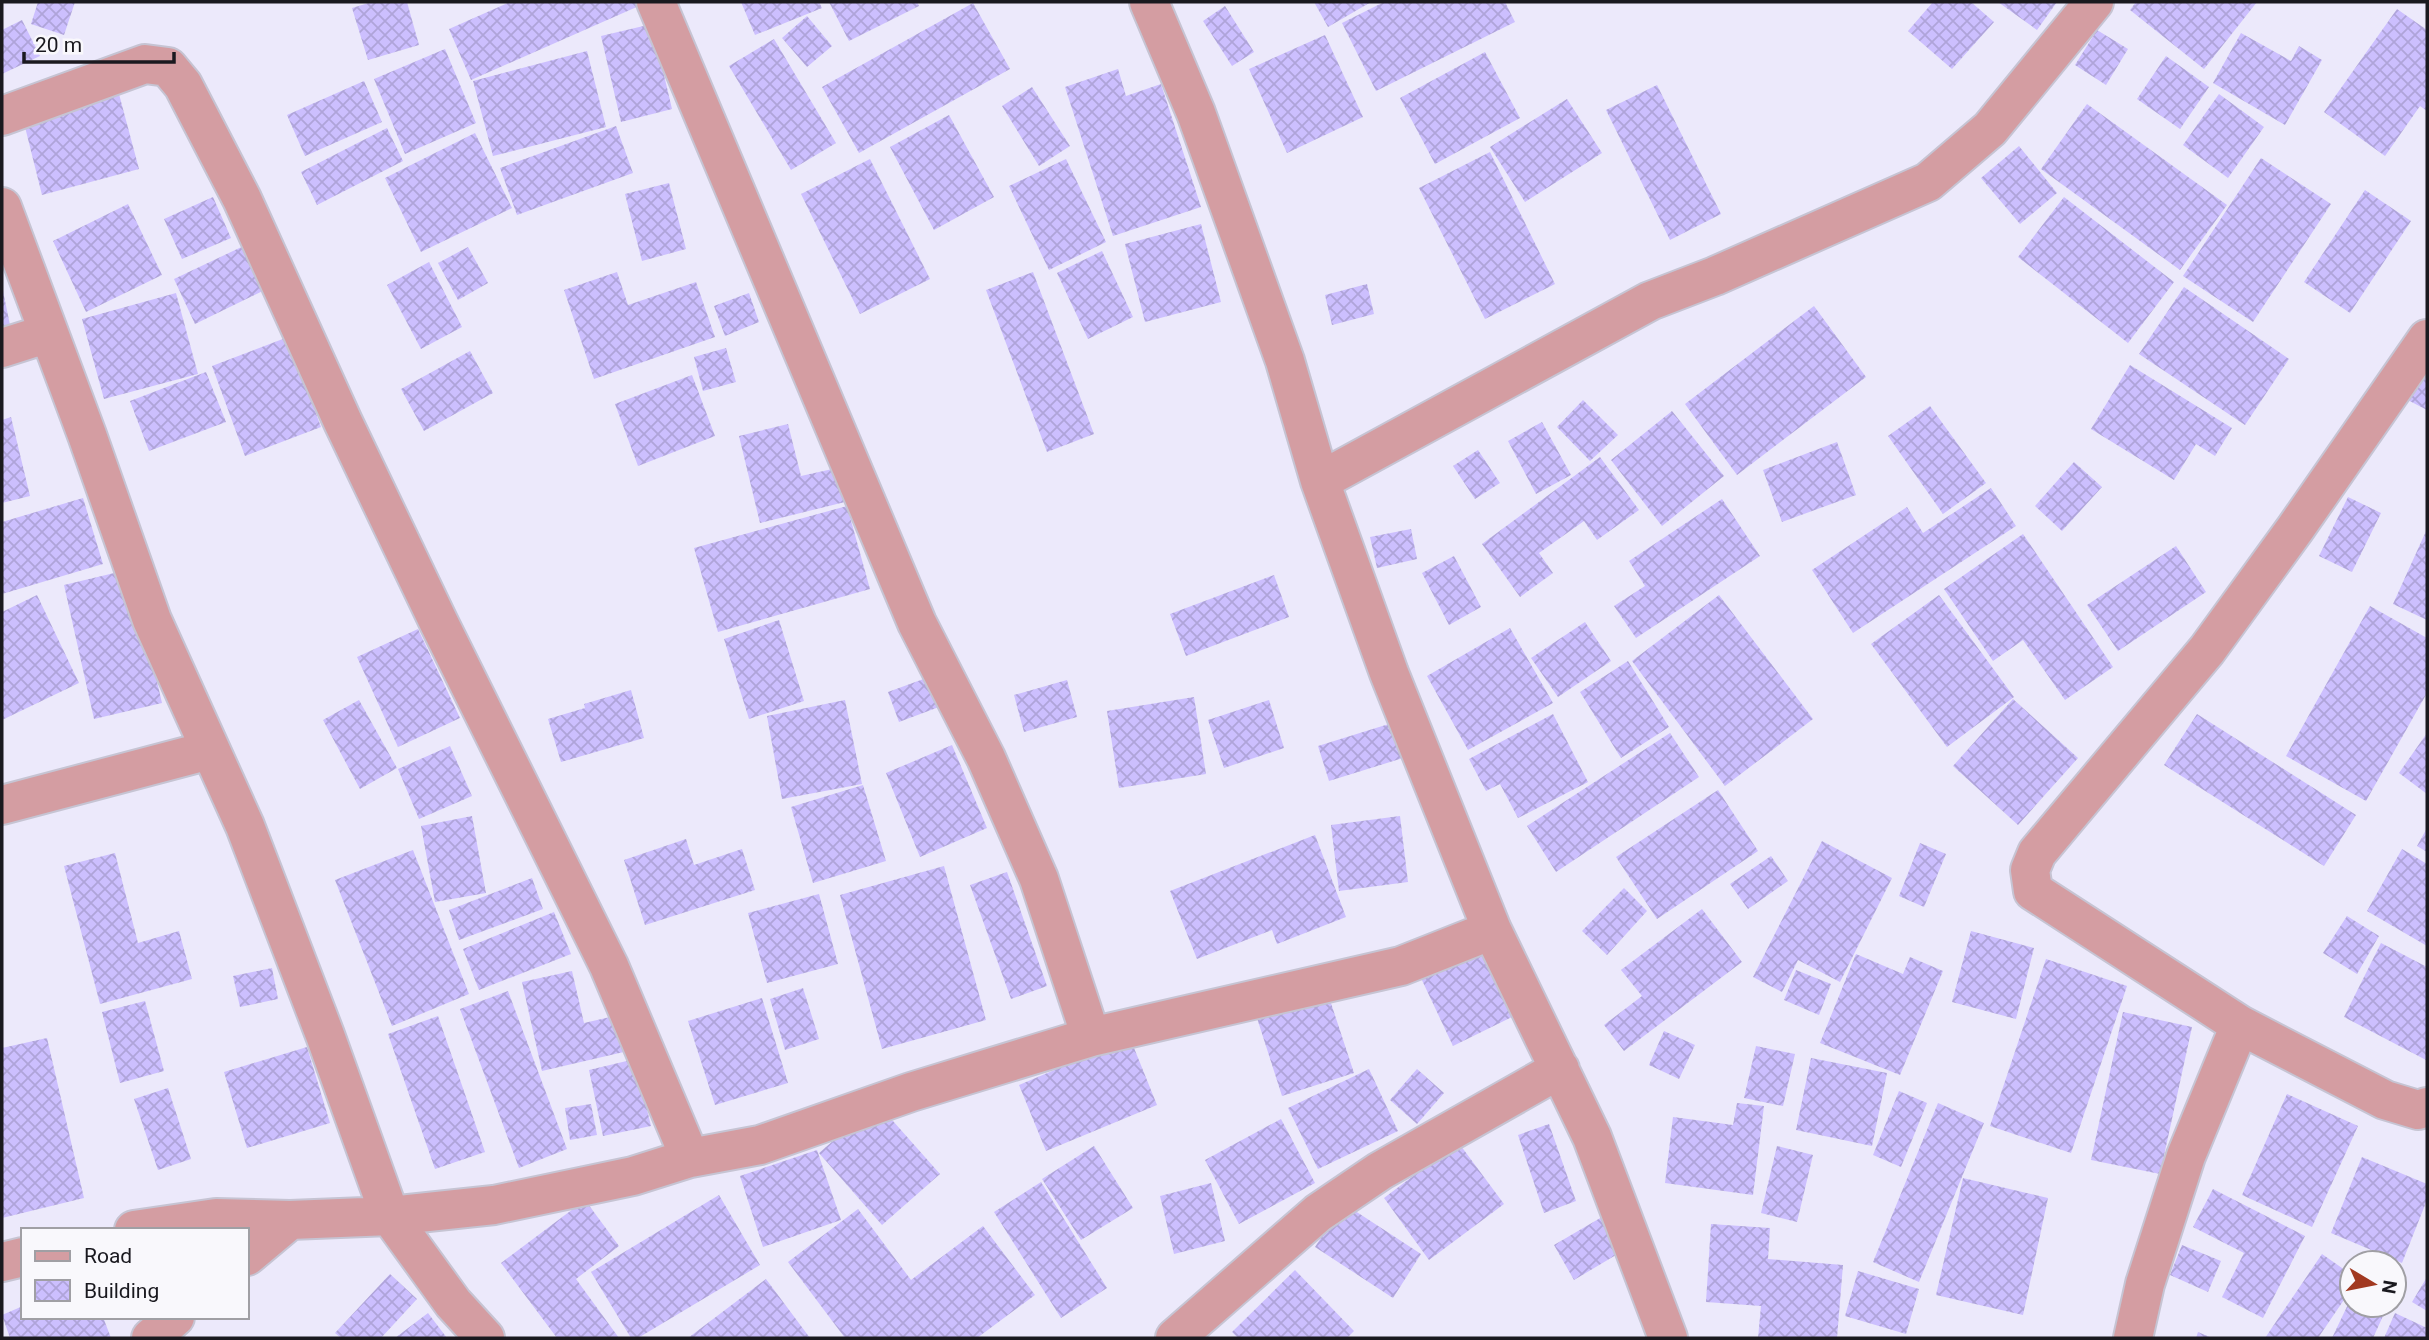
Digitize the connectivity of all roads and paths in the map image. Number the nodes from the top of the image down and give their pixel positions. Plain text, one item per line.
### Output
1 (656, 2) edge
2 (1149, 2) edge
3 (2094, 2) edge
4 (2, 116) edge
5 (2, 207) edge
6 (49, 333) junction
7 (2427, 340) edge
8 (2, 348) edge
9 (1320, 481) junction
10 (210, 750) junction
11 (2, 805) edge
12 (1492, 930) junction
13 (2240, 1025) junction
14 (1091, 1037) junction
15 (1560, 1069) junction
16 (2427, 1107) edge
17 (690, 1158) junction
18 (390, 1216) junction
19 (290, 1220) junction
20 (148, 1228) edge
21 (248, 1255) edge
22 (21, 1257) edge
23 (2, 1262) edge
24 (173, 1319) edge
25 (1187, 1335) edge
26 (151, 1338) edge
27 (485, 1338) edge
28 (1668, 1338) edge
29 (2133, 1338) edge

1 - 14 street
2 - 9 street
3 - 9 street
4 - 17 street
5 - 6 street
6 - 8 street
6 - 10 street
7 - 13 street
9 - 12 street
10 - 11 street
10 - 18 street
12 - 14 street
12 - 15 street
13 - 16 street
13 - 29 street
14 - 17 street
15 - 25 street
15 - 28 street
17 - 18 street
18 - 19 street
18 - 27 street
19 - 20 street
19 - 21 street
22 - 23 street
24 - 26 street

